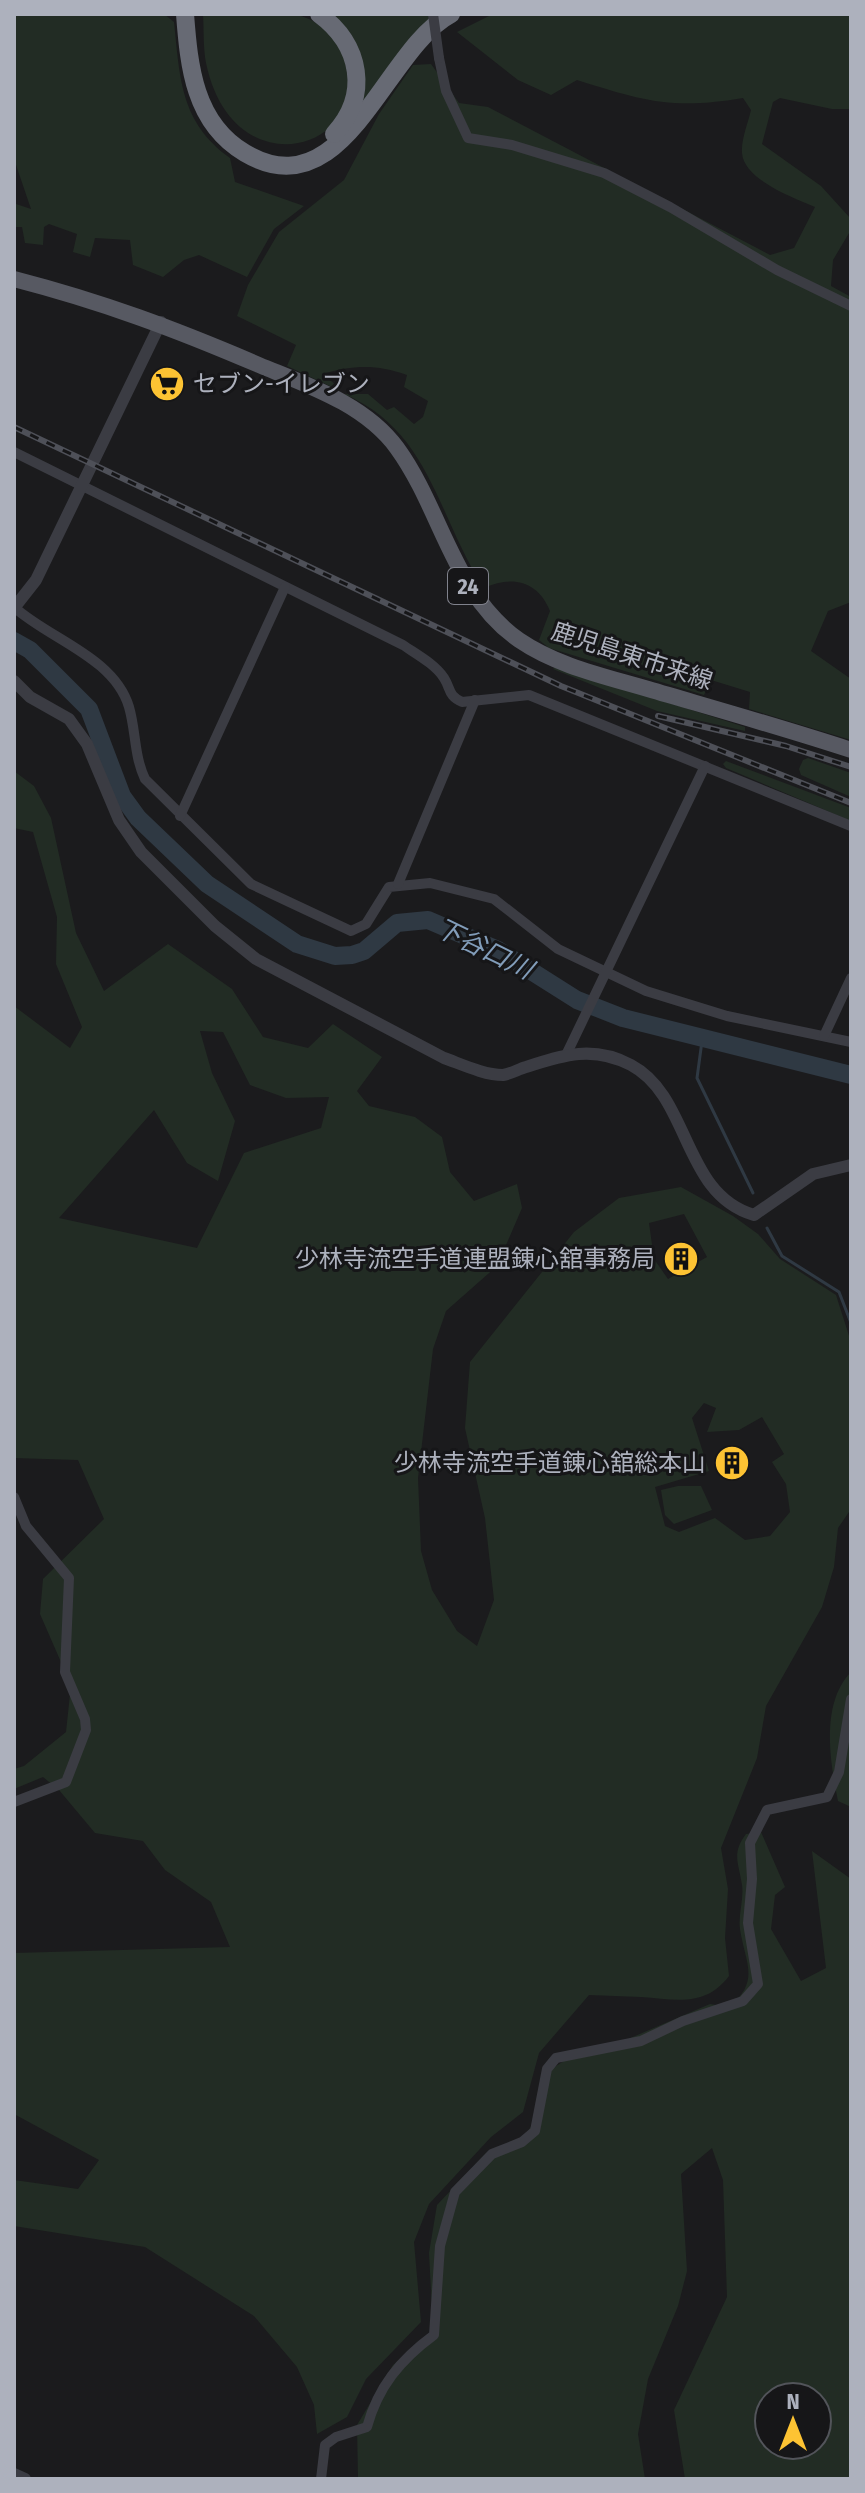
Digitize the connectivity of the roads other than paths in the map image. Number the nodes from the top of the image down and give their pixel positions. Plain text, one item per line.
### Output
1 (185, 14) edge
2 (194, 14) edge
3 (319, 14) edge
4 (433, 14) edge
5 (451, 14) edge
6 (14, 279) edge
7 (851, 306) edge
8 (161, 322) junction
9 (14, 452) edge
10 (83, 486) junction
11 (285, 587) junction
12 (14, 608) edge
13 (14, 681) edge
14 (475, 700) junction
15 (851, 750) edge
16 (705, 766) junction
17 (180, 816) junction
18 (851, 826) edge
19 (398, 884) junction
20 (602, 978) junction
21 (851, 978) edge
22 (824, 1036) junction
23 (851, 1042) edge
24 (567, 1053) junction
25 (851, 1165) edge
26 (14, 1497) edge
27 (851, 1699) edge
28 (14, 1802) edge
29 (14, 2474) edge
30 (25, 2479) edge
31 (321, 2479) edge

1 - 5 highway
2 - 3 highway
4 - 7 street, bridge
6 - 8 main road, 鹿児島東市来線 / 24
8 - 10 street
8 - 15 main road, 鹿児島東市来線 / 24
9 - 10 street
10 - 11 street
10 - 12 street
11 - 14 street
11 - 17 street
12 - 17 street
13 - 24 street
14 - 16 street
14 - 19 street
16 - 18 street
16 - 20 street
17 - 19 street
19 - 20 street
20 - 22 street
20 - 24 street
21 - 22 street
22 - 23 street
24 - 25 street
26 - 28 street
27 - 31 street
29 - 30 street

